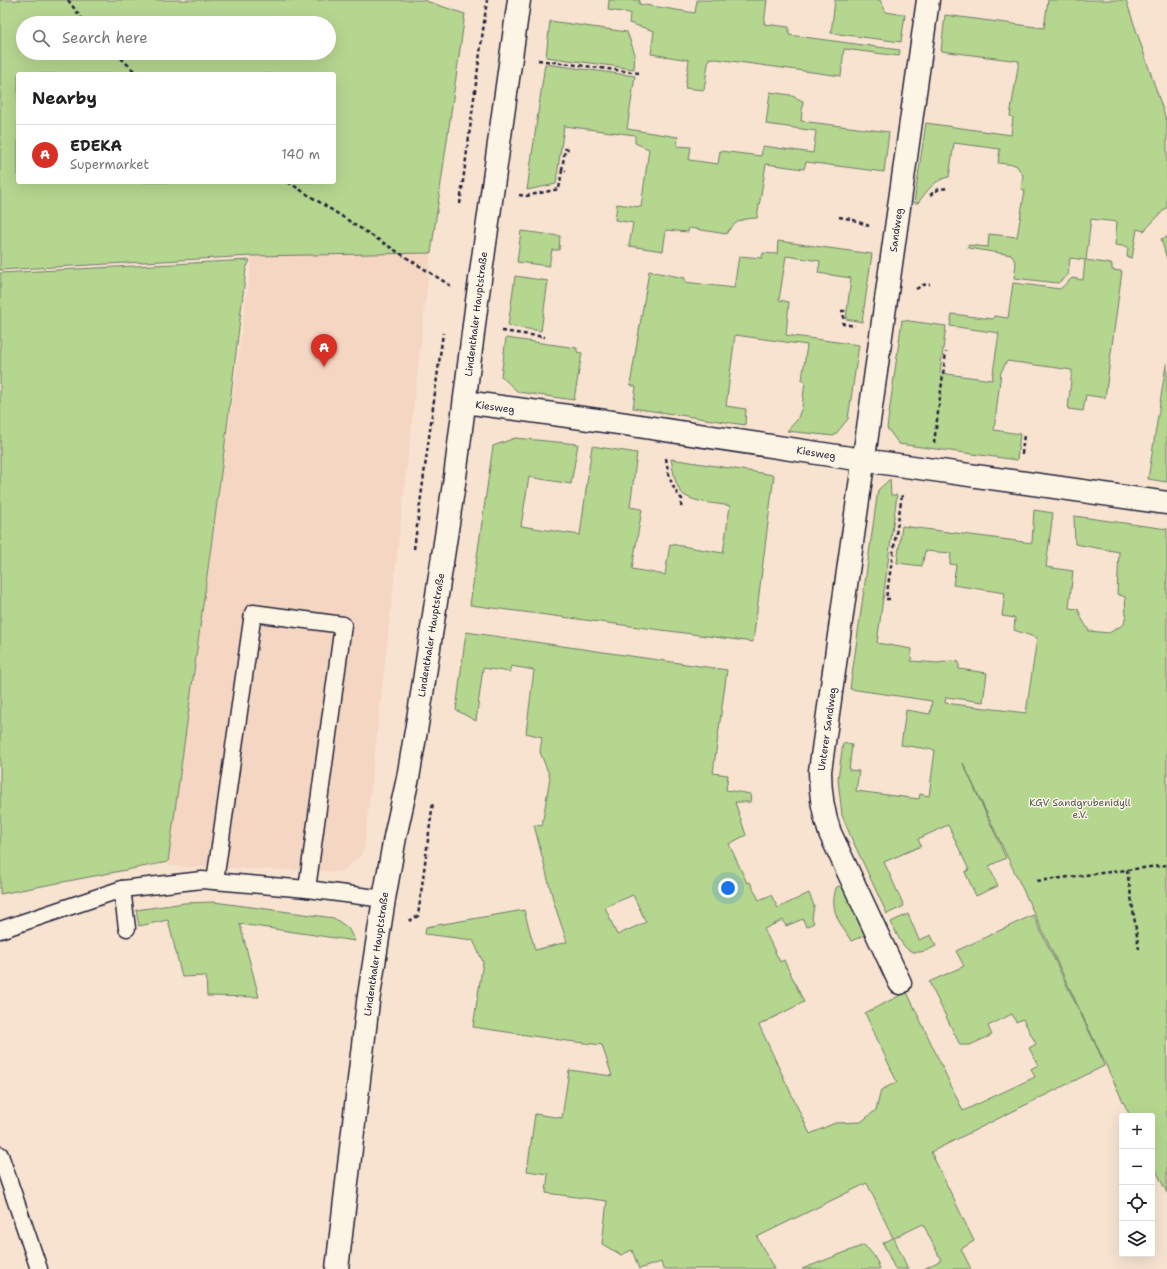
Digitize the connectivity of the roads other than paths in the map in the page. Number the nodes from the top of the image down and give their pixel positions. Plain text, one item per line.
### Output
1 (519, 0) edge
2 (928, 0) edge
3 (465, 402) junction
4 (863, 460) junction
5 (1167, 503) edge
6 (215, 881) junction
7 (122, 889) junction
8 (307, 889) junction
9 (384, 899) junction
10 (127, 928) dead end
11 (0, 930) edge
12 (900, 983) dead end
13 (0, 1155) edge
14 (39, 1269) edge
15 (337, 1269) edge

1 - 3 street, Lindenthaler Hauptstraße
2 - 4 street, Sandweg
3 - 4 street, Kiesweg
3 - 9 street, Lindenthaler Hauptstraße
4 - 5 street, Kiesweg
4 - 12 street, Unterer Sandweg
6 - 7 lane
6 - 8 lane
6 - 8 lane
7 - 10 lane
7 - 11 lane
8 - 9 lane
9 - 15 street, Lindenthaler Hauptstraße
13 - 14 lane

